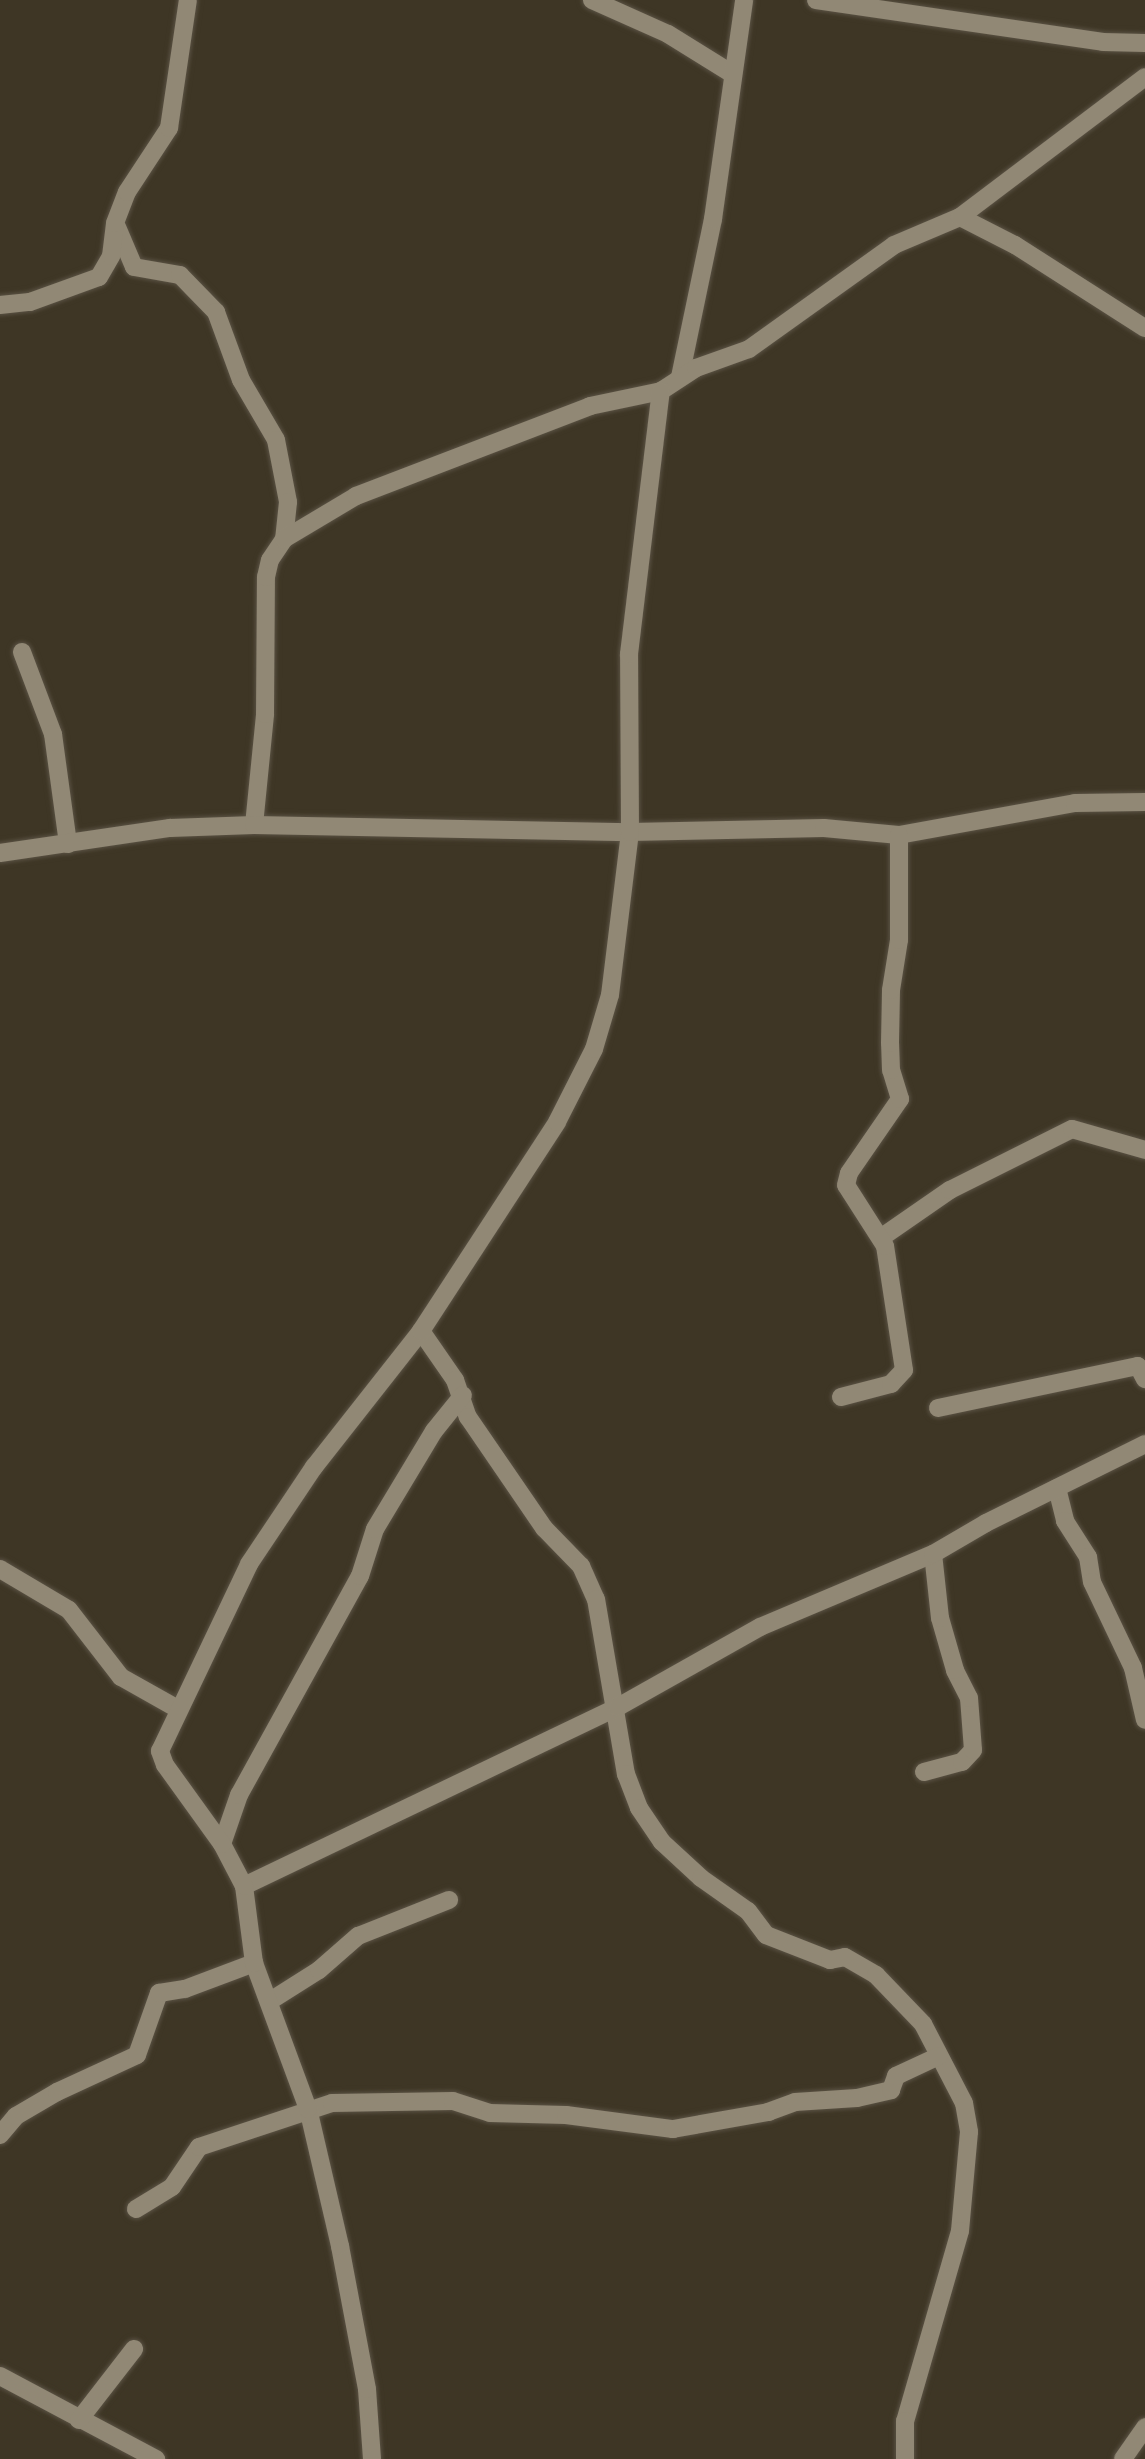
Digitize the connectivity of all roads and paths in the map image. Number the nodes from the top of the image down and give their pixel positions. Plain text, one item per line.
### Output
1 (188, 0) edge
2 (592, 0) edge
3 (744, 0) edge
4 (816, 0) edge
5 (1145, 43) edge
6 (731, 73) junction
7 (1145, 77) edge
8 (960, 216) junction
9 (115, 223) junction
10 (0, 305) edge
11 (1145, 328) edge
12 (680, 377) junction
13 (661, 391) junction
14 (284, 539) junction
15 (22, 652) dead end
16 (1145, 802) edge
17 (254, 825) junction
18 (630, 832) junction
19 (899, 835) junction
20 (68, 844) junction
21 (0, 854) edge
22 (1145, 1150) edge
23 (882, 1237) junction
24 (422, 1331) junction
25 (1145, 1379) edge
26 (463, 1395) junction
27 (841, 1397) dead end
28 (938, 1408) dead end
29 (1145, 1444) edge
30 (1057, 1488) junction
31 (933, 1554) junction
32 (0, 1569) edge
33 (618, 1707) junction
34 (178, 1709) junction
35 (1145, 1720) edge
36 (924, 1772) dead end
37 (222, 1844) junction
38 (244, 1886) junction
39 (448, 1900) dead end
40 (254, 1963) junction
41 (270, 2001) junction
42 (939, 2056) junction
43 (308, 2109) junction
44 (0, 2135) edge
45 (136, 2209) dead end
46 (134, 2350) dead end
47 (4, 2383) edge
48 (78, 2420) junction
49 (1145, 2427) edge
50 (135, 2454) edge
51 (156, 2459) edge
52 (372, 2459) edge
53 (905, 2459) edge
54 (1122, 2459) edge

1 - 9 street
2 - 6 street
3 - 6 street
4 - 5 street
6 - 12 street
7 - 8 street
8 - 11 street
8 - 12 street
9 - 10 street
9 - 14 street
12 - 13 street
13 - 14 street
13 - 18 street
14 - 17 street
15 - 20 street
16 - 19 street
17 - 18 street
17 - 20 street
18 - 19 street
18 - 24 street
19 - 23 street
20 - 21 street
22 - 23 street
23 - 27 street
24 - 26 street
24 - 34 street
25 - 28 street
26 - 33 street
26 - 37 street
29 - 30 street
30 - 31 street
30 - 35 street
31 - 33 street
31 - 36 street
32 - 34 street
33 - 38 street
33 - 42 street
34 - 37 street
37 - 38 street
38 - 40 street
39 - 41 street
40 - 41 street
40 - 44 street
41 - 43 street
42 - 43 street
42 - 53 street
43 - 45 street
43 - 52 street
46 - 48 street
47 - 48 street
48 - 50 street
49 - 54 street
50 - 51 street

